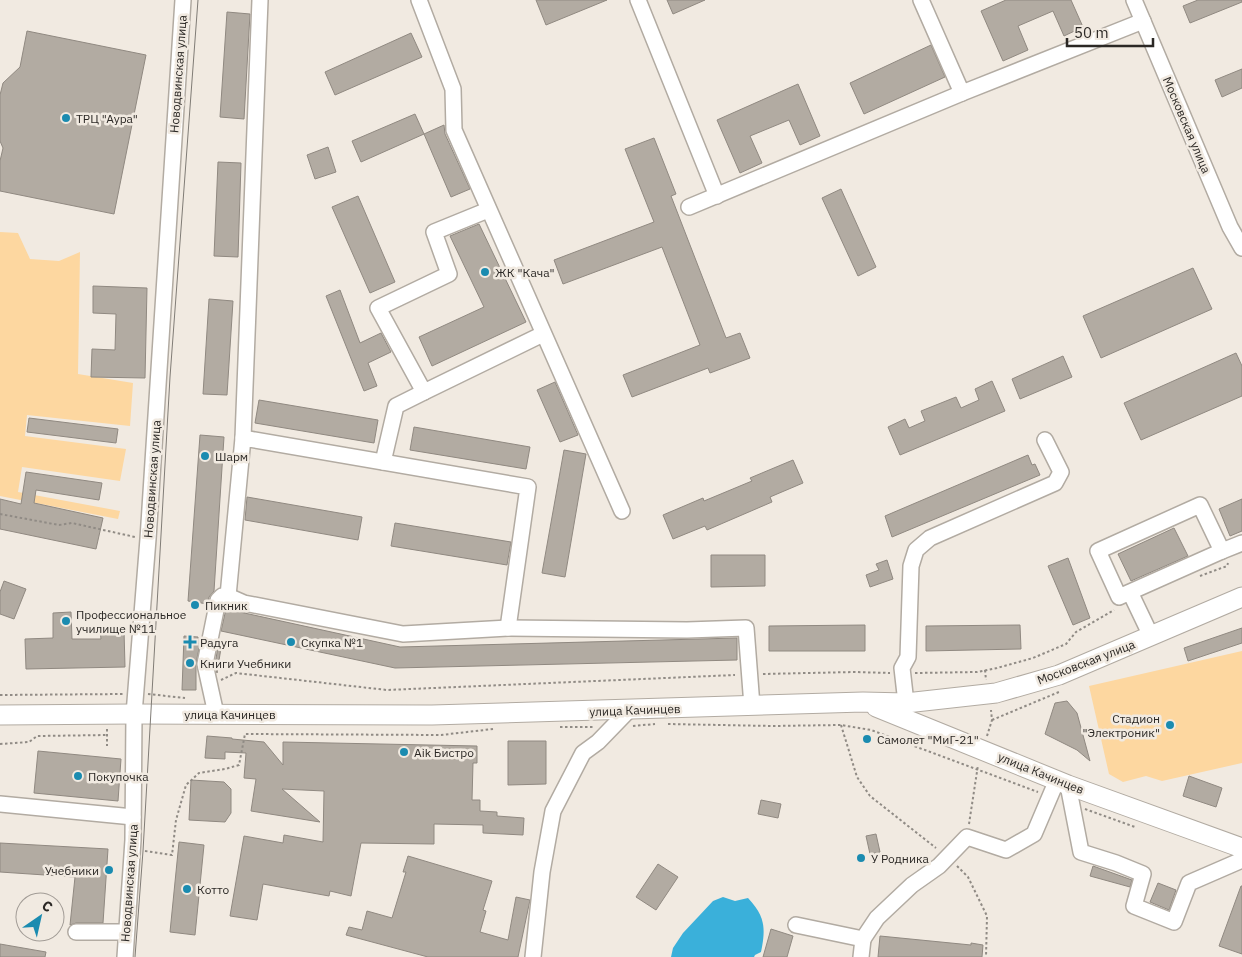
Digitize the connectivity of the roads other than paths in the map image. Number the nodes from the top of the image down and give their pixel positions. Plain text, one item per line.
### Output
1 (183, 0) edge
2 (260, 0) edge
3 (419, 0) edge
4 (638, 0) edge
5 (921, 0) edge
6 (1134, 0) edge
7 (1143, 21) junction
8 (962, 93) junction
9 (717, 196) junction
10 (689, 207) dead end
11 (488, 210) junction
12 (1242, 248) edge
13 (543, 334) junction
14 (424, 392) junction
15 (243, 438) junction
16 (1045, 440) dead end
17 (383, 462) junction
18 (622, 511) dead end
19 (1233, 547) edge
20 (1133, 597) junction
21 (1242, 597) edge
22 (221, 600) junction
23 (508, 628) junction
24 (1151, 636) junction
25 (863, 702) junction
26 (906, 703) junction
27 (752, 706) junction
28 (629, 710) junction
29 (134, 714) junction
30 (216, 714) junction
31 (0, 715) edge
32 (1063, 782) junction
33 (0, 804) edge
34 (133, 816) junction
35 (1242, 848) edge
36 (1242, 860) edge
37 (796, 926) dead end
38 (76, 932) dead end
39 (126, 932) junction
40 (863, 939) junction
41 (124, 957) edge
42 (533, 957) edge
43 (860, 957) edge

1 - 29 street, Новодвинская улица
2 - 15 street
3 - 11 street
4 - 9 street
5 - 8 street
6 - 7 street, Московская улица
7 - 8 street
7 - 12 street, Московская улица
8 - 9 street
9 - 10 street
11 - 13 street
11 - 14 street
13 - 14 street
13 - 18 street
14 - 17 street
15 - 17 street
15 - 22 street
16 - 26 street
17 - 23 street
19 - 20 street
19 - 20 street
20 - 24 street
21 - 24 main road, Московская улица
22 - 23 street
22 - 30 street
23 - 27 street
24 - 26 main road, Московская улица
25 - 26 main road, Московская улица
25 - 27 main road, улица Качинцев
25 - 32 main road, улица Качинцев
27 - 28 main road, улица Качинцев
28 - 30 main road, улица Качинцев
28 - 42 street
29 - 30 main road, улица Качинцев
29 - 31 main road, улица Качинцев
29 - 34 street, Новодвинская улица
32 - 35 main road, улица Качинцев
32 - 36 street
32 - 40 street
33 - 34 street
34 - 39 street, Новодвинская улица
37 - 40 street
38 - 39 street
39 - 41 street, Новодвинская улица
40 - 43 street

